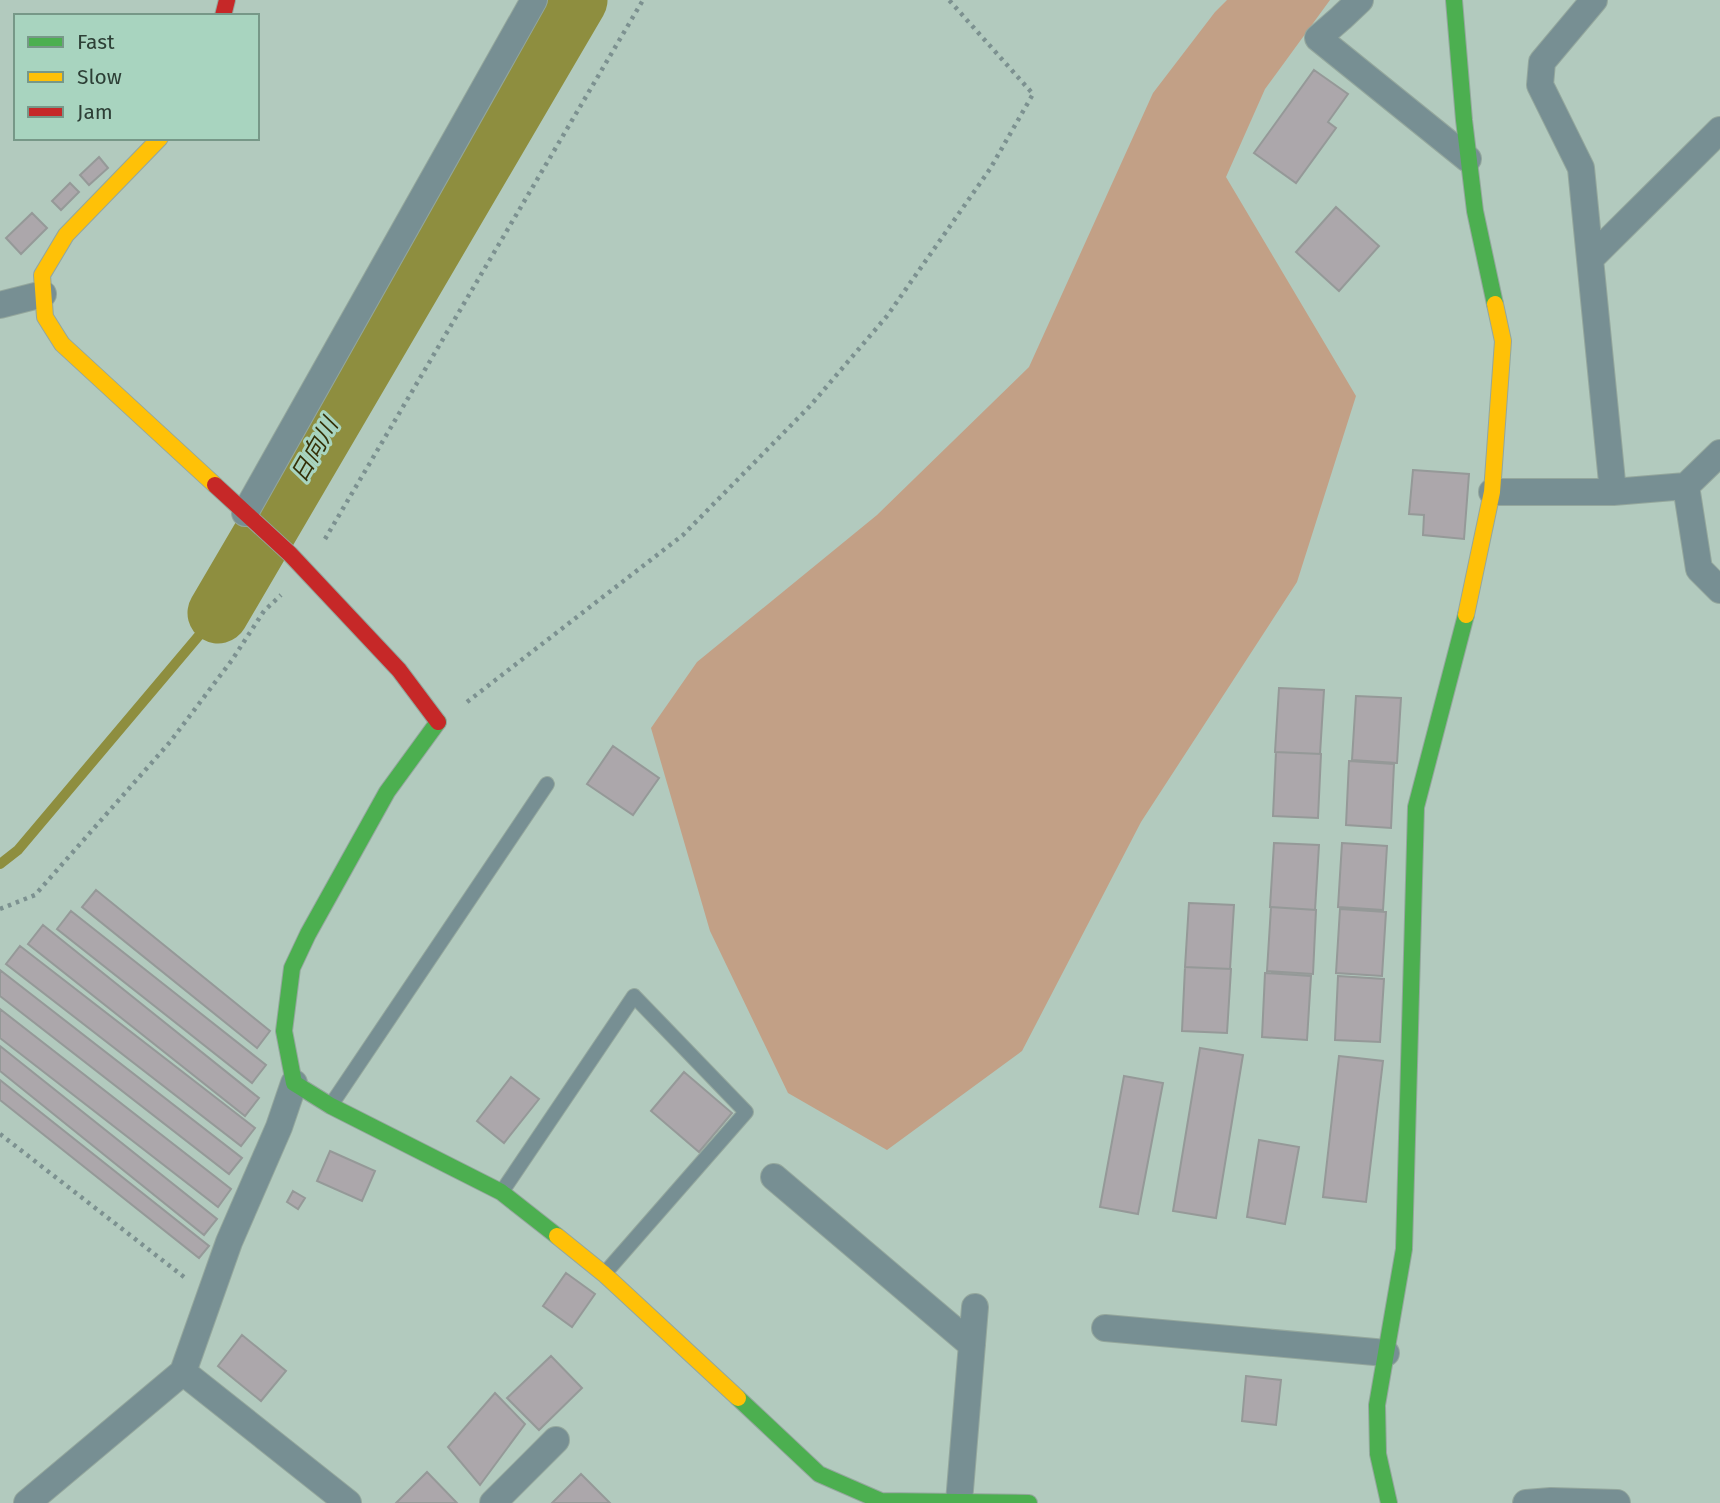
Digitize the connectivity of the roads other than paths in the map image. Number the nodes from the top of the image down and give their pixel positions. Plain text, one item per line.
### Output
1 (534, 0) edge
2 (1360, 0) edge
3 (1454, 0) edge
4 (1594, 0) edge
5 (1720, 130) edge
6 (158, 140) edge
7 (1468, 159) junction
8 (1590, 259) junction
9 (43, 294) junction
10 (0, 305) edge
11 (1720, 453) edge
12 (1686, 486) junction
13 (1492, 492) junction
14 (1613, 492) junction
15 (245, 513) junction
16 (1720, 590) edge
17 (547, 784) dead end
18 (295, 1083) junction
19 (331, 1106) junction
20 (774, 1177) dead end
21 (501, 1192) junction
22 (604, 1274) junction
23 (975, 1307) dead end
24 (1105, 1328) dead end
25 (972, 1345) junction
26 (1387, 1353) junction
27 (183, 1372) junction
28 (556, 1440) dead end
29 (902, 1502) edge
30 (959, 1502) edge
31 (27, 1503) edge
32 (348, 1503) edge
33 (494, 1503) edge
34 (1029, 1503) edge
35 (1389, 1503) edge
36 (1526, 1503) edge
37 (1617, 1503) edge

1 - 15 street
2 - 7 street
3 - 7 street
4 - 8 street
5 - 8 street
6 - 9 street
7 - 13 street
8 - 14 street
9 - 10 street
9 - 15 street
11 - 12 street
12 - 14 street
12 - 16 street
13 - 14 street
13 - 26 street
15 - 18 street
17 - 19 lane
18 - 19 street
18 - 27 street
19 - 21 street
20 - 25 street
21 - 22 street
21 - 22 lane
22 - 29 street
23 - 25 street
24 - 26 street
25 - 30 street
26 - 35 street
27 - 31 street
27 - 32 street
28 - 33 street
29 - 30 street
30 - 34 street
36 - 37 street

